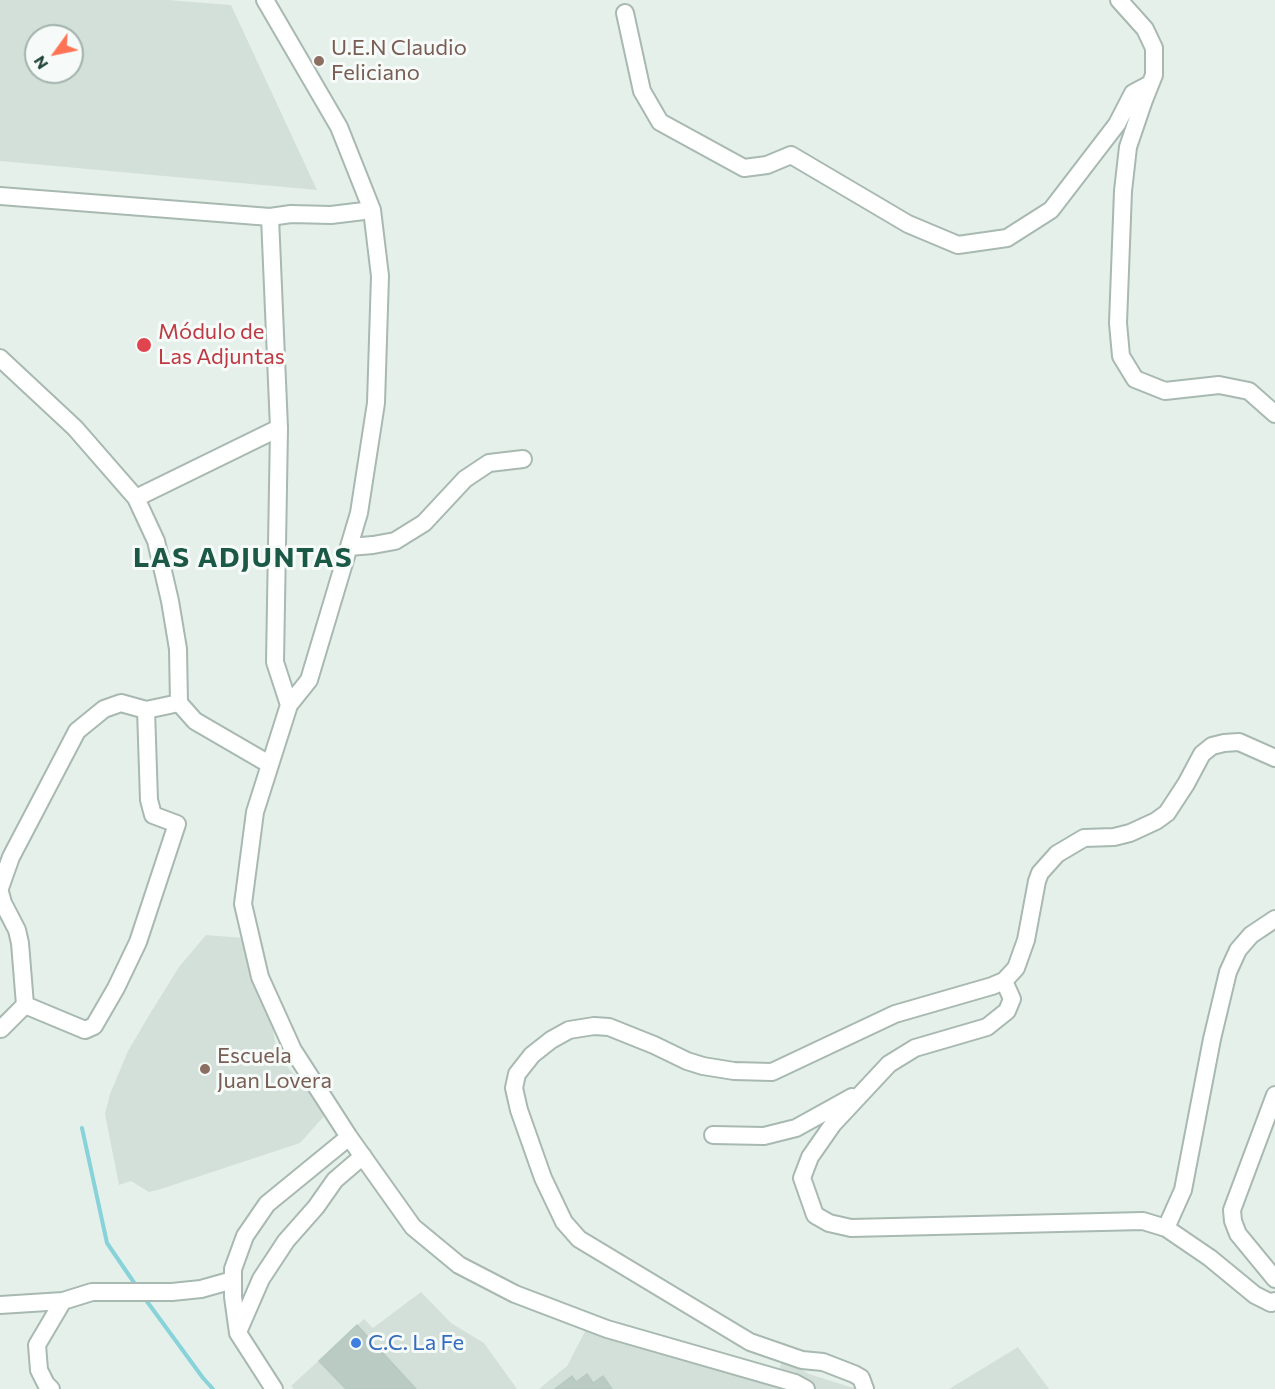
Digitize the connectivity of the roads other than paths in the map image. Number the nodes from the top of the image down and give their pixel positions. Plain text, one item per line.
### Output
1 (265, 0) edge
2 (1119, 0) edge
3 (625, 13) dead end
4 (1150, 84) junction
5 (0, 195) edge
6 (372, 210) junction
7 (270, 217) junction
8 (0, 358) edge
9 (1275, 414) edge
10 (279, 428) junction
11 (523, 459) dead end
12 (136, 498) junction
13 (350, 547) junction
14 (179, 703) junction
15 (289, 705) junction
16 (146, 710) junction
17 (1275, 758) edge
18 (269, 764) junction
19 (0, 890) edge
20 (1275, 919) edge
21 (1004, 981) junction
22 (25, 1005) junction
23 (1, 1029) edge
24 (866, 1089) junction
25 (1275, 1096) edge
26 (713, 1135) dead end
27 (349, 1137) junction
28 (363, 1156) junction
29 (1166, 1228) junction
30 (1275, 1279) edge
31 (233, 1280) junction
32 (63, 1301) junction
33 (1275, 1301) edge
34 (0, 1305) edge
35 (238, 1332) junction
36 (51, 1389) edge
37 (274, 1389) edge
38 (806, 1389) edge
39 (865, 1389) edge

1 - 6 street
2 - 4 street
3 - 4 street
4 - 9 street
5 - 7 street
6 - 7 street
6 - 13 street
7 - 10 street
8 - 12 street
10 - 12 street
10 - 15 street
11 - 13 street
12 - 14 street
13 - 15 street
14 - 16 street
14 - 18 street
15 - 18 street
16 - 19 street
16 - 22 street
17 - 21 street
18 - 27 street
19 - 22 street
20 - 29 street
21 - 24 street
21 - 39 street
22 - 23 street
24 - 26 street
24 - 29 street
25 - 30 street
27 - 28 street
27 - 31 street
28 - 35 street
28 - 38 street
29 - 33 street
31 - 32 street
31 - 35 street
32 - 34 street
32 - 36 street
35 - 37 street

